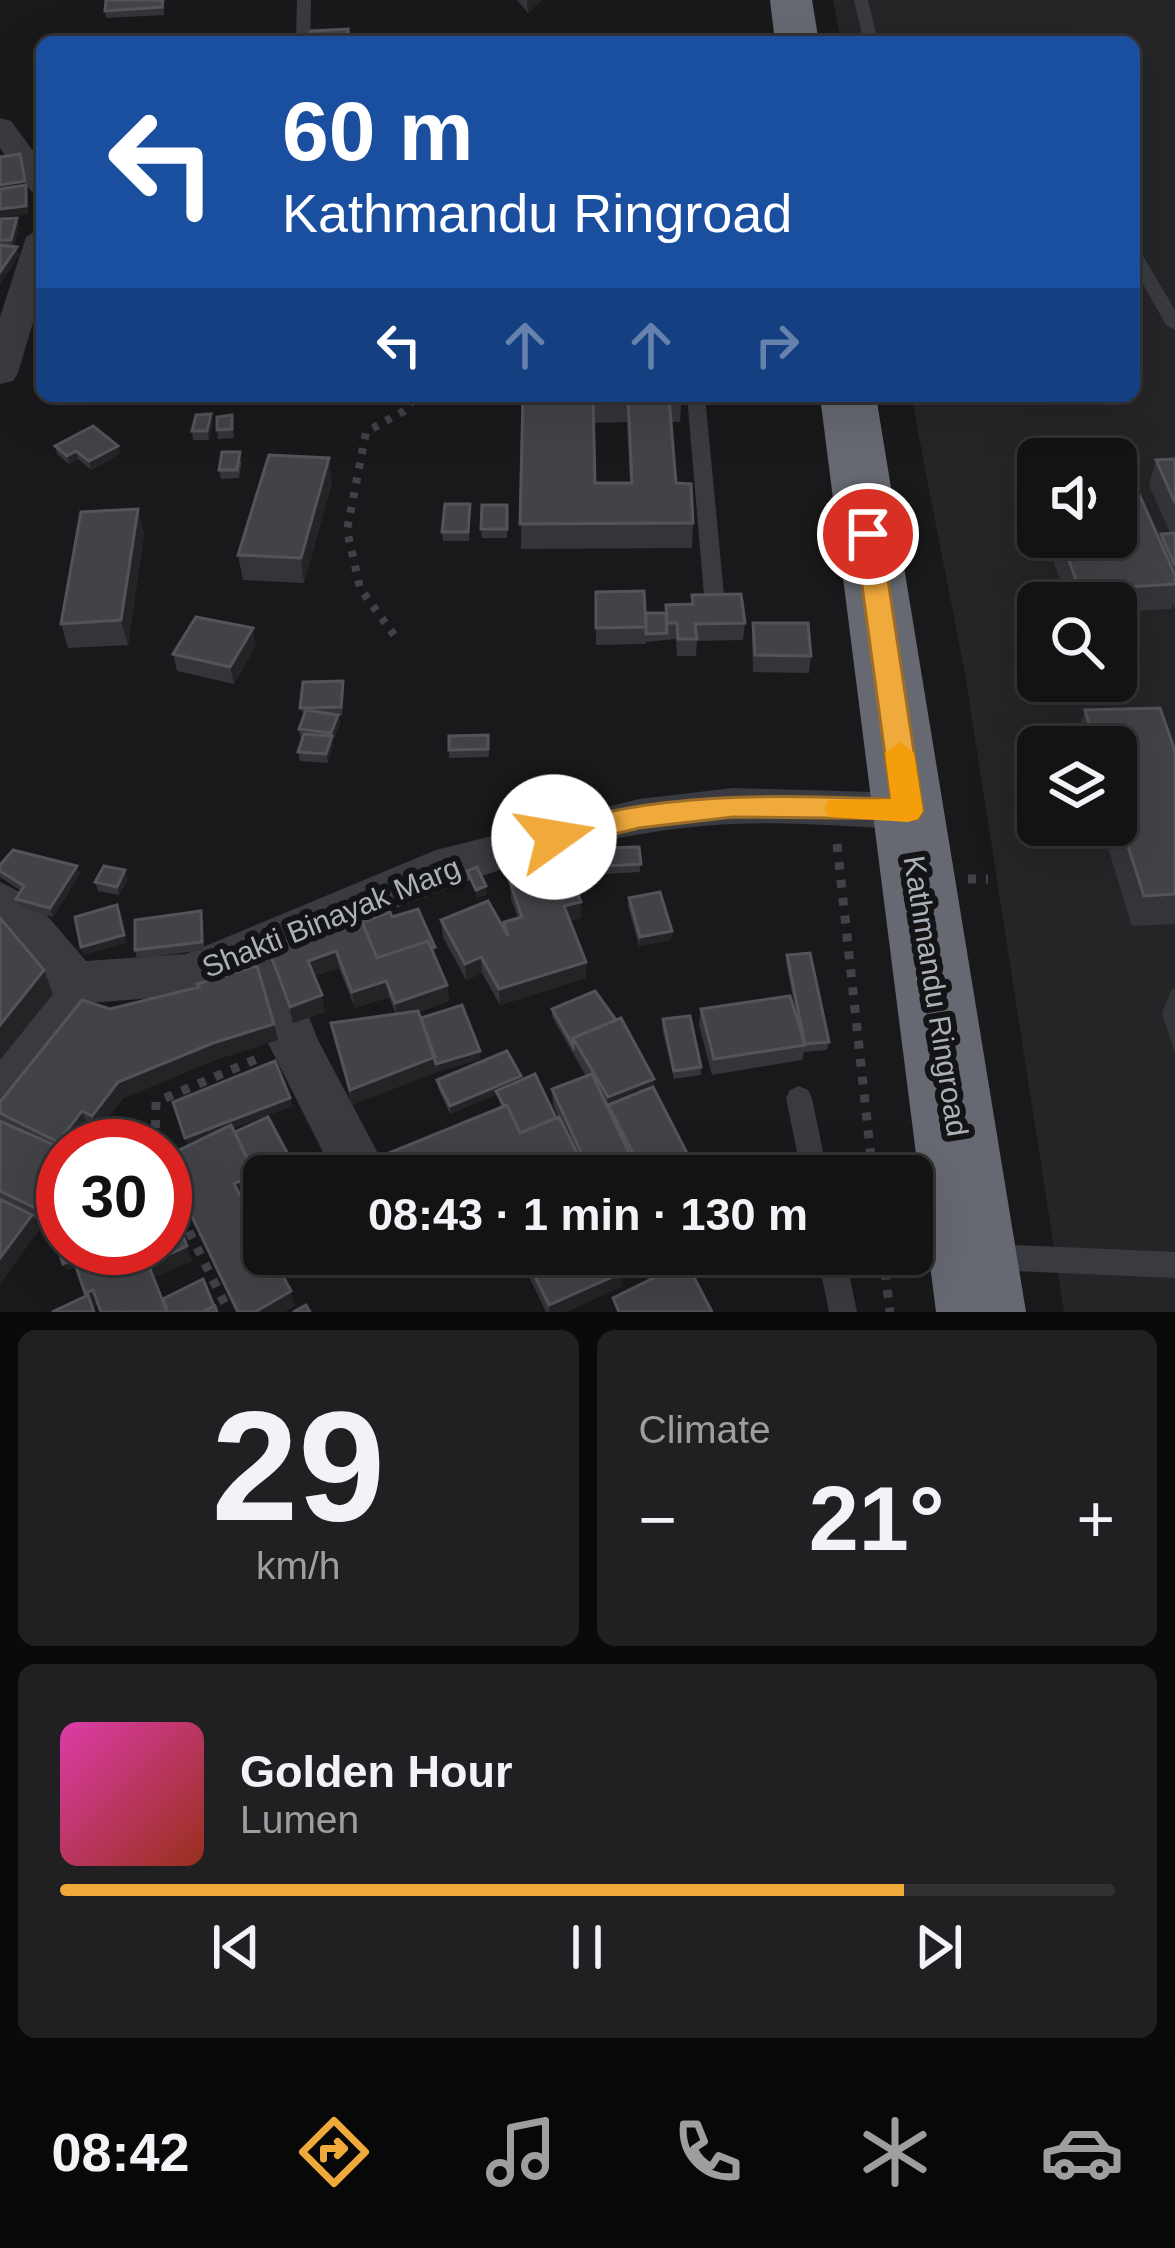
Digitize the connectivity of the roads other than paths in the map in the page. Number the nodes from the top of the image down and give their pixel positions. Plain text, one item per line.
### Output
1 (304, 0) edge
2 (790, 0) edge
3 (860, 0) edge
4 (302, 36) edge
5 (795, 36) edge
6 (869, 36) edge
7 (0, 127) edge
8 (36, 176) edge
9 (36, 257) edge
10 (1140, 264) edge
11 (1175, 325) edge
12 (0, 374) edge
13 (697, 402) edge
14 (849, 402) edge
15 (714, 596) edge
16 (908, 811) junction
17 (0, 901) edge
18 (285, 934) junction
19 (74, 982) junction
20 (799, 1098) dead end
21 (0, 1104) edge
22 (352, 1155) edge
23 (811, 1155) edge
24 (1175, 1265) edge
25 (835, 1275) edge
26 (978, 1284) edge
27 (843, 1312) edge

1 - 4 lane
2 - 5 highway
3 - 6 lane
7 - 8 street
9 - 12 street
10 - 11 lane
13 - 15 lane
14 - 16 highway, Kathmandu Ringroad
16 - 18 street, Shakti Binayak Marg
16 - 26 highway, Kathmandu Ringroad
17 - 19 street
18 - 19 street, Shakti Binayak Marg
18 - 22 street
19 - 21 street
20 - 23 lane
24 - 26 lane
25 - 27 lane

